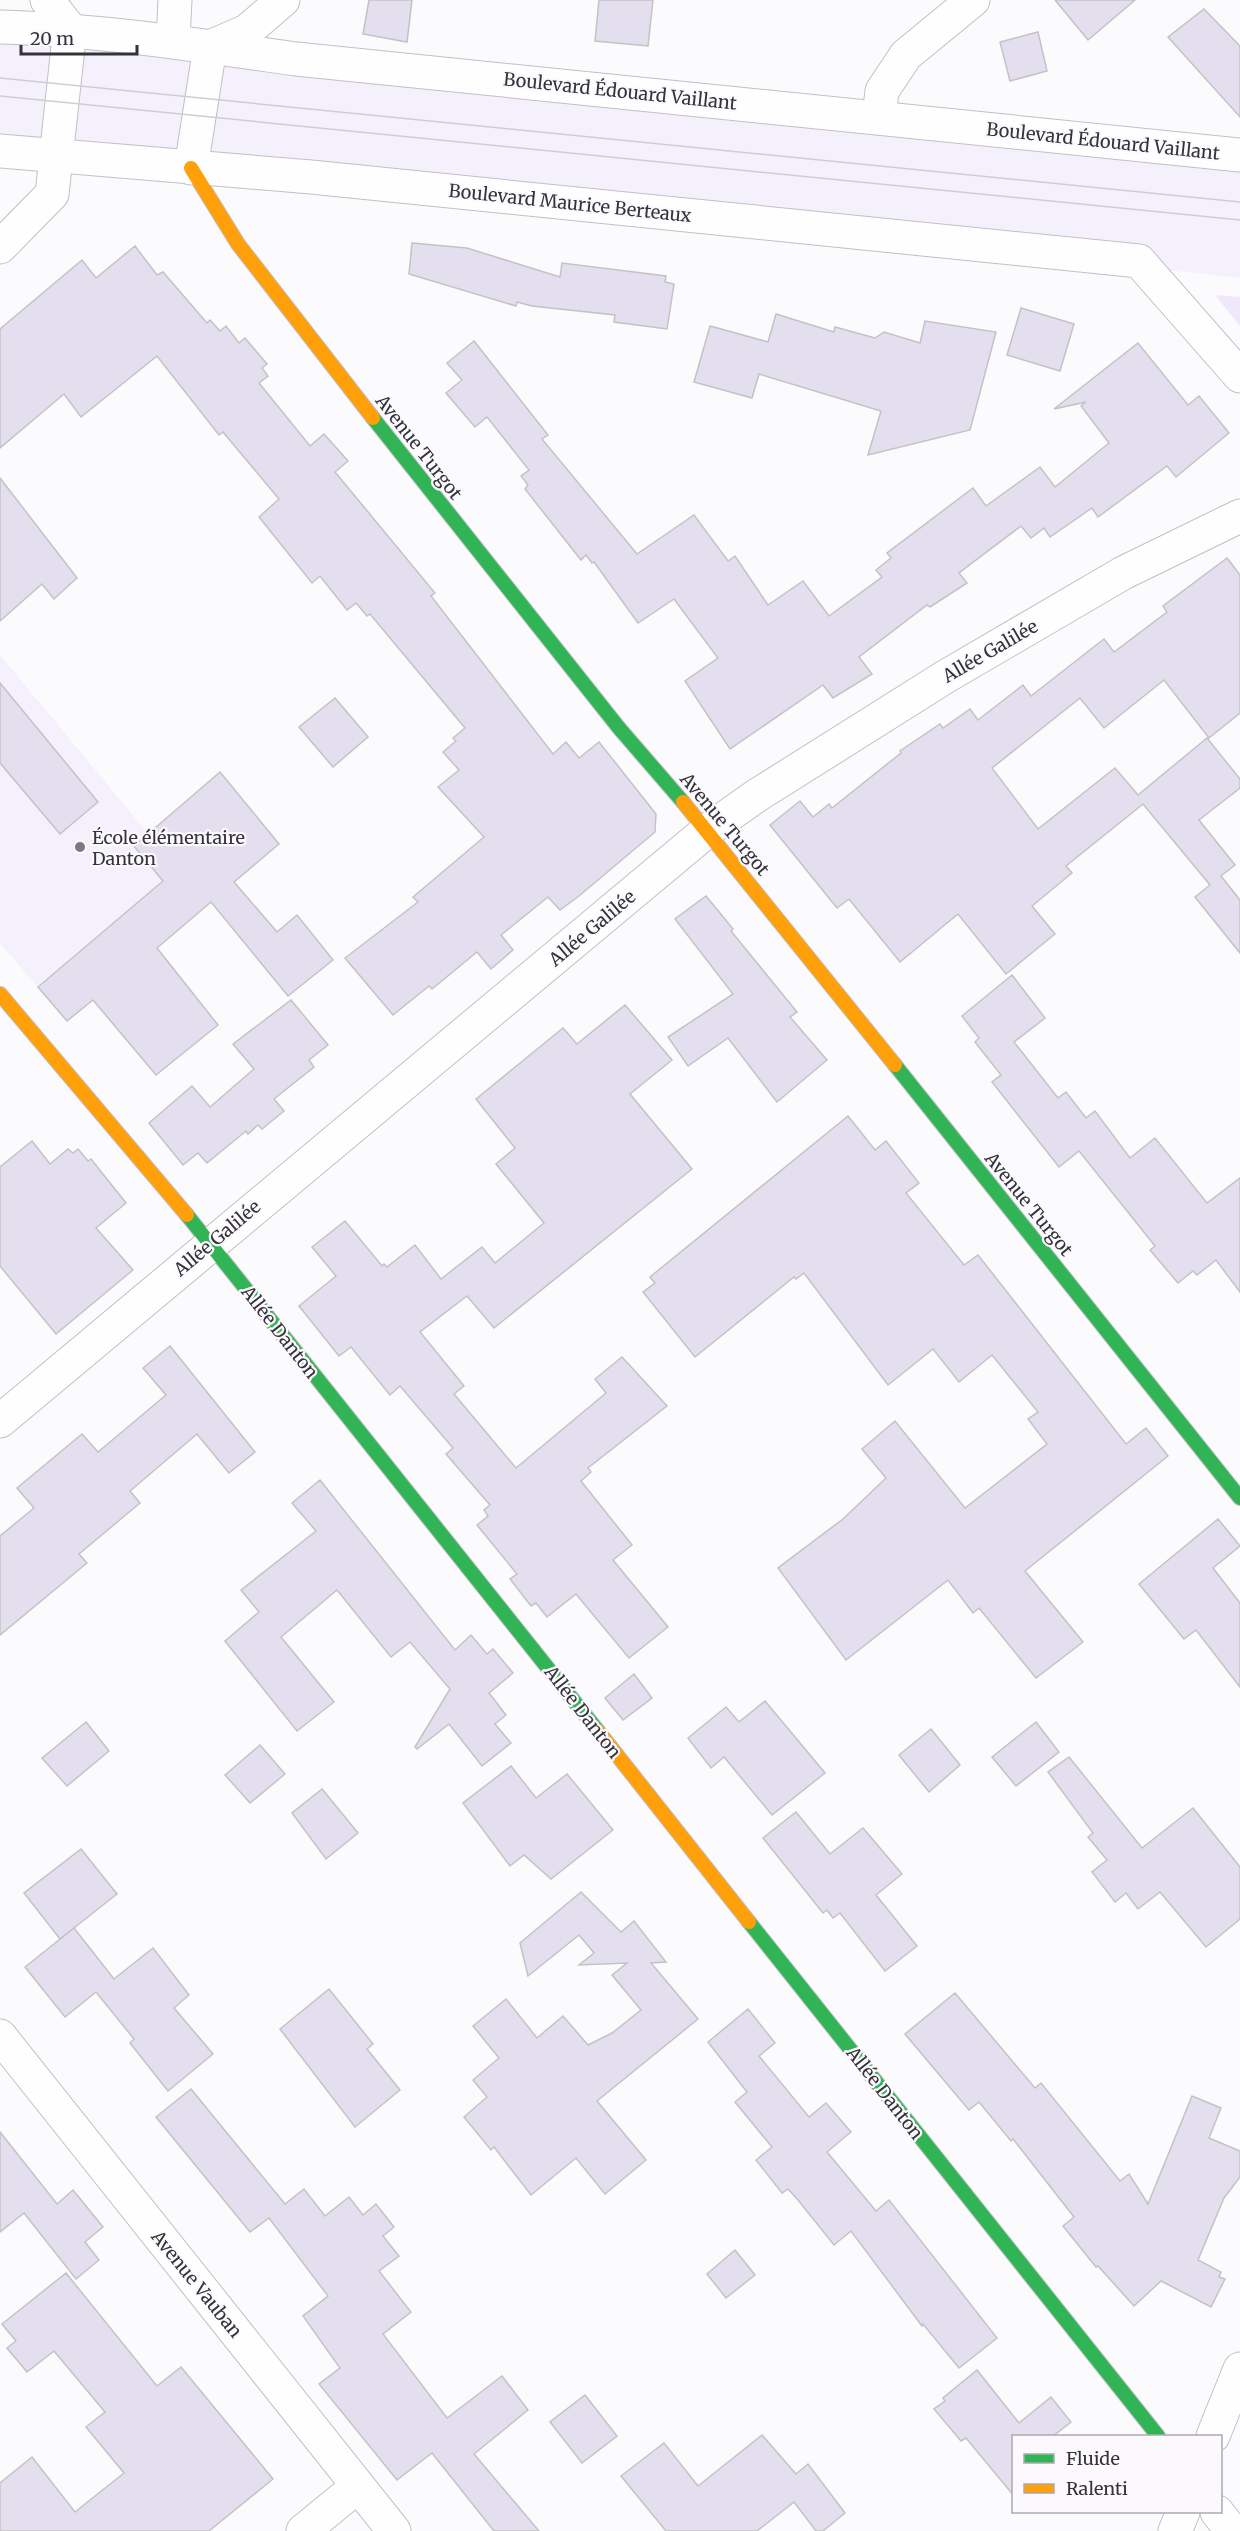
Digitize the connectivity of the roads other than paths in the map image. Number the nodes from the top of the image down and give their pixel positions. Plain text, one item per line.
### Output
1 (47, 0) edge
2 (175, 0) edge
3 (283, 0) edge
4 (973, 0) edge
5 (0, 27) edge
6 (70, 29) junction
7 (173, 40) junction
8 (210, 47) junction
9 (879, 117) junction
10 (0, 151) edge
11 (58, 156) junction
12 (1240, 156) edge
13 (191, 168) junction
14 (0, 247) edge
15 (1240, 376) edge
16 (1240, 516) edge
17 (708, 830) junction
18 (0, 994) edge
19 (210, 1244) junction
20 (0, 1421) edge
21 (1240, 1498) edge
22 (0, 2036) edge
23 (1240, 2369) edge
24 (1157, 2435) edge
25 (1213, 2435) edge
26 (358, 2486) junction
27 (1182, 2513) edge
28 (1218, 2513) edge
29 (303, 2531) edge
30 (394, 2531) edge
31 (1175, 2531) edge
32 (1232, 2531) edge

1 - 6 street
2 - 7 street
3 - 8 street
4 - 9 street
5 - 6 street, Boulevard Édouard Vaillant
6 - 7 street, Boulevard Édouard Vaillant
6 - 11 street
7 - 8 street, Boulevard Édouard Vaillant
8 - 9 street, Boulevard Édouard Vaillant
8 - 13 street
9 - 12 street, Boulevard Édouard Vaillant
10 - 11 street, Boulevard Maurice Berteaux
11 - 13 street, Boulevard Maurice Berteaux
11 - 14 street
13 - 15 street, Boulevard Maurice Berteaux
13 - 17 street, Avenue Turgot
16 - 17 street, Allée Galilée
17 - 19 street, Allée Galilée
17 - 21 street, Avenue Turgot
18 - 19 street, Allée Danton
19 - 20 street, Allée Galilée
19 - 24 street, Allée Danton
22 - 26 street, Avenue Vauban
23 - 25 street
26 - 29 street
26 - 30 street, Avenue Vauban
27 - 31 street
28 - 32 street

